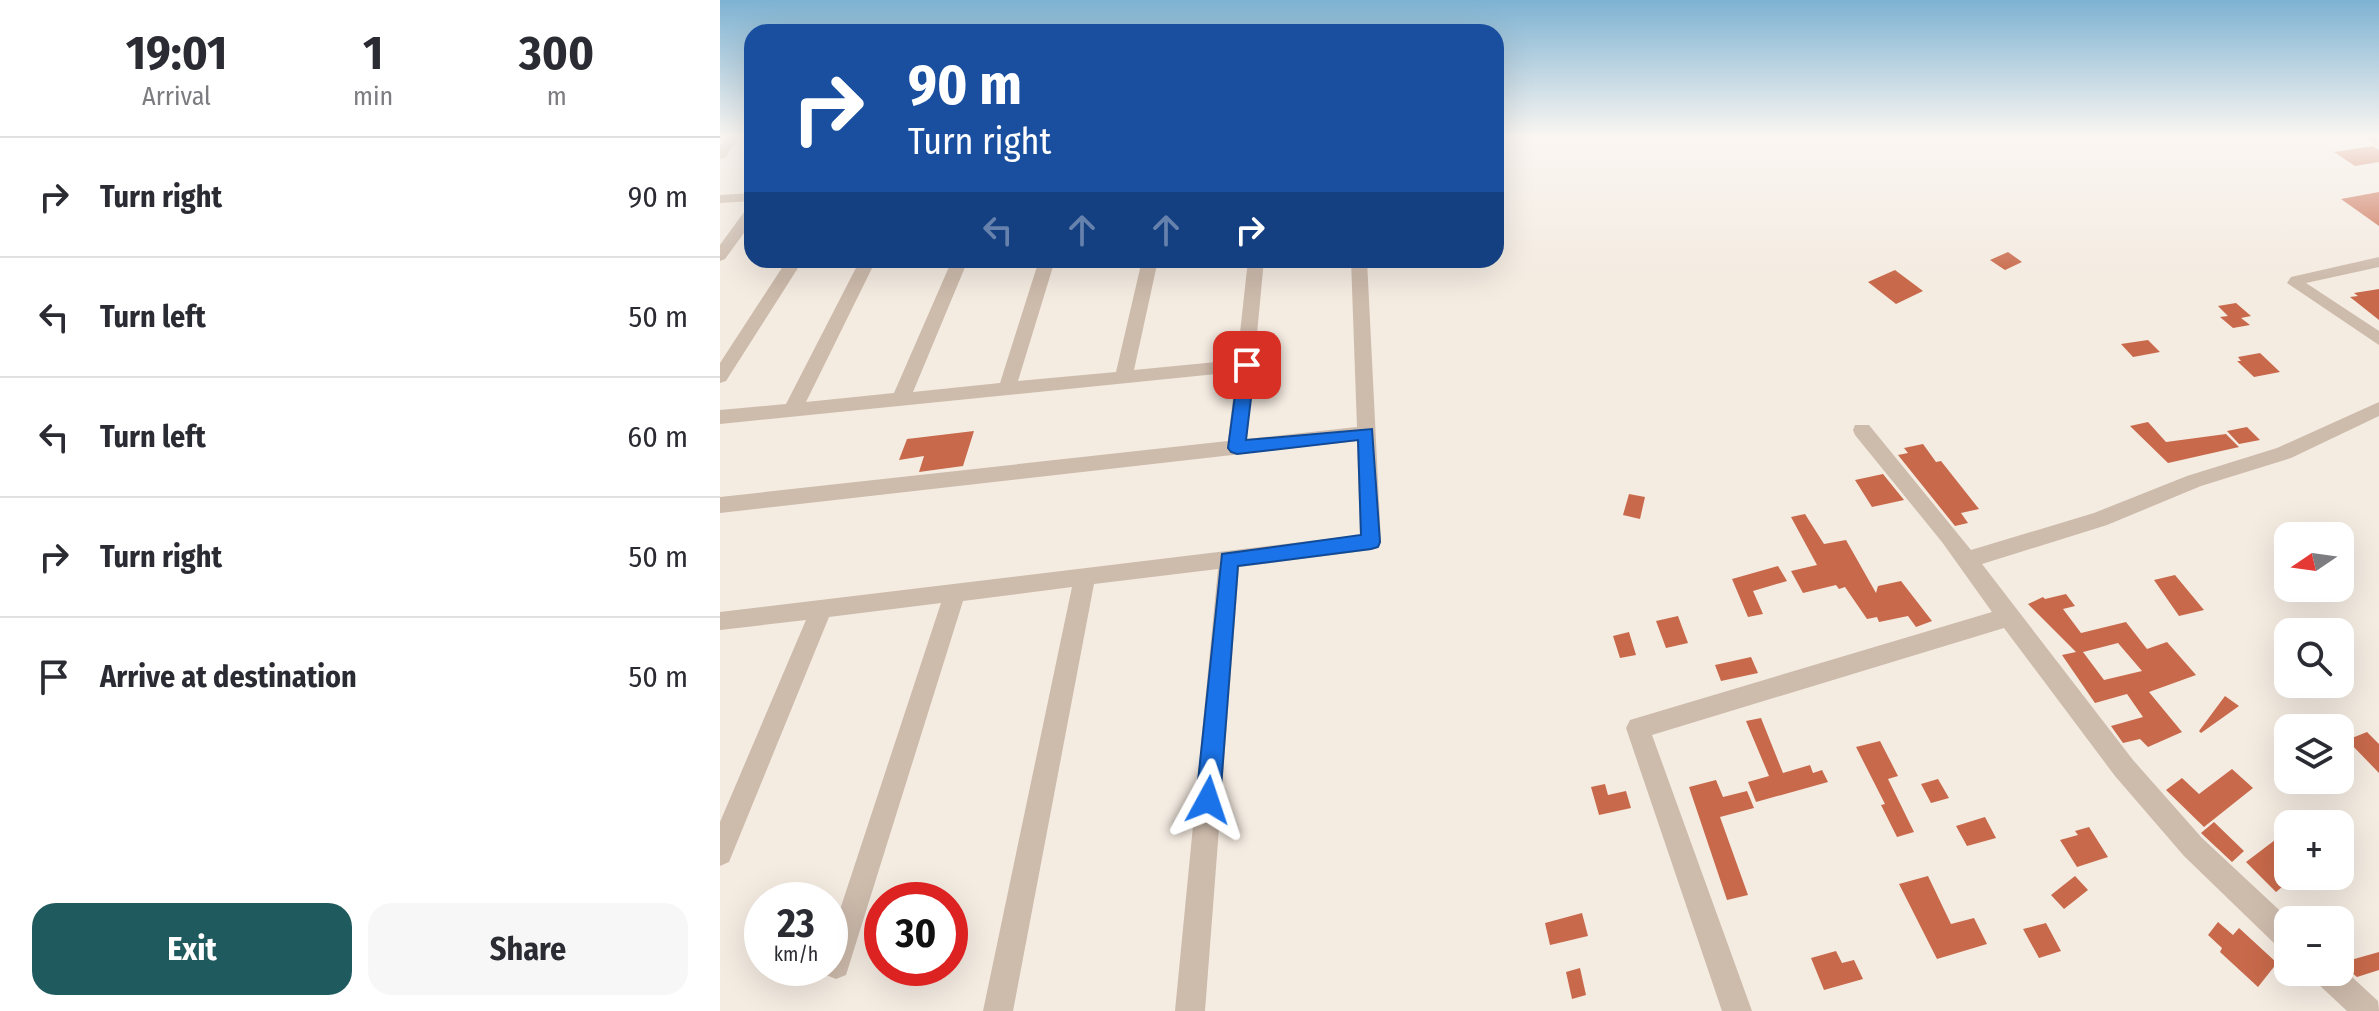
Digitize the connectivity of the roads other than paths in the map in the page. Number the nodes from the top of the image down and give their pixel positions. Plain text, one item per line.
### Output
1 (744, 198) edge
2 (720, 199) edge
3 (744, 222) edge
4 (720, 256) edge
5 (2379, 262) edge
6 (790, 268) edge
7 (864, 268) edge
8 (957, 268) edge
9 (1044, 268) edge
10 (1148, 268) edge
11 (1255, 268) edge
12 (1359, 268) edge
13 (2379, 339) edge
14 (1247, 365) junction
15 (720, 377) edge
16 (1124, 377) junction
17 (1007, 388) junction
18 (901, 399) junction
19 (2379, 408) edge
20 (793, 409) junction
21 (720, 417) edge
22 (1862, 430) dead end
23 (1366, 433) junction
24 (1237, 448) junction
25 (720, 505) edge
26 (1229, 560) junction
27 (1967, 560) junction
28 (1085, 576) junction
29 (955, 592) junction
30 (822, 608) junction
31 (2008, 617) junction
32 (720, 621) edge
33 (720, 853) edge
34 (2274, 924) edge
35 (848, 927) edge
36 (2341, 986) edge
37 (998, 1011) edge
38 (1190, 1011) edge
39 (1737, 1011) edge
40 (2368, 1011) edge

1 - 2 street
3 - 4 street
5 - 13 street
6 - 15 street
7 - 20 street
8 - 18 street
9 - 17 street
10 - 16 street
11 - 14 street
12 - 23 street
14 - 16 street
14 - 24 street
16 - 17 street
17 - 18 street
18 - 20 street
19 - 27 street
20 - 21 street
22 - 27 street
23 - 24 street
23 - 26 street
24 - 25 street
26 - 28 street
26 - 38 street
27 - 31 street
28 - 29 street
28 - 37 street
29 - 30 street
29 - 35 street
30 - 32 street
30 - 33 street
31 - 34 street
31 - 39 street
36 - 40 street

